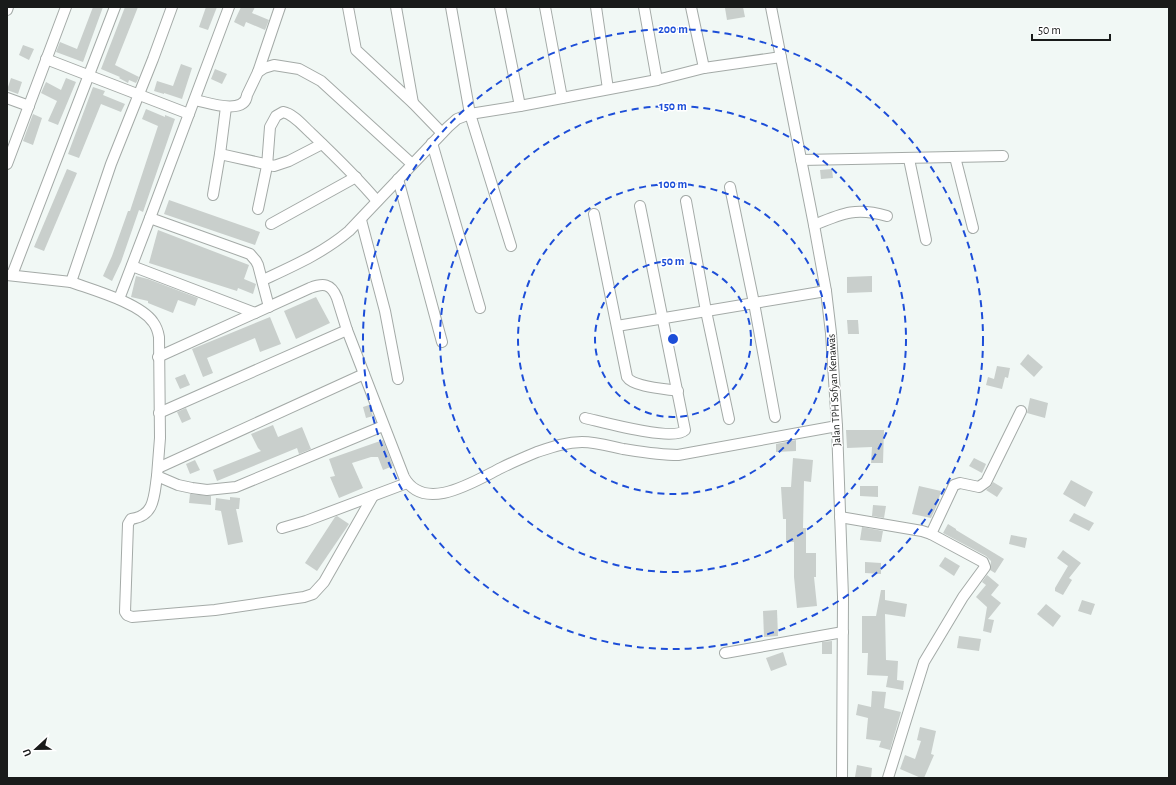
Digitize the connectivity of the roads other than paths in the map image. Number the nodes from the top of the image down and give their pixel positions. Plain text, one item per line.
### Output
1 (66, 7) edge
2 (115, 7) edge
3 (172, 7) edge
4 (229, 7) edge
5 (280, 7) edge
6 (348, 7) edge
7 (396, 7) edge
8 (451, 7) edge
9 (500, 7) edge
10 (545, 7) edge
11 (596, 7) edge
12 (644, 7) edge
13 (690, 7) edge
14 (770, 7) edge
15 (780, 57) junction
16 (46, 60) junction
17 (704, 68) junction
18 (258, 72) junction
19 (88, 75) junction
20 (657, 80) junction
21 (608, 89) junction
22 (139, 95) junction
23 (7, 98) edge
24 (562, 98) junction
25 (195, 100) junction
26 (413, 103) junction
27 (29, 106) junction
28 (520, 106) junction
29 (226, 107) junction
30 (189, 114) junction
31 (470, 114) junction
32 (442, 133) junction
33 (432, 143) junction
34 (322, 144) junction
35 (220, 154) junction
36 (1003, 156) dead end
37 (955, 157) junction
38 (909, 159) junction
39 (801, 160) junction
40 (7, 164) edge
41 (412, 164) junction
42 (267, 166) junction
43 (356, 177) junction
44 (398, 179) junction
45 (730, 187) dead end
46 (213, 195) dead end
47 (377, 201) junction
48 (686, 201) dead end
49 (640, 206) dead end
50 (258, 209) dead end
51 (594, 214) dead end
52 (887, 216) dead end
53 (150, 218) junction
54 (361, 220) junction
55 (271, 224) dead end
56 (814, 226) junction
57 (973, 228) dead end
58 (926, 240) dead end
59 (511, 246) dead end
60 (132, 266) junction
61 (9, 275) edge
62 (263, 280) junction
63 (71, 282) junction
64 (826, 291) junction
65 (119, 299) junction
66 (754, 303) junction
67 (269, 308) junction
68 (480, 308) dead end
69 (706, 312) junction
70 (255, 313) junction
71 (663, 319) junction
72 (617, 326) junction
73 (347, 330) junction
74 (442, 342) dead end
75 (158, 357) junction
76 (364, 374) junction
77 (398, 379) dead end
78 (678, 391) junction
79 (1021, 411) dead end
80 (159, 413) junction
81 (776, 417) dead end
82 (585, 418) dead end
83 (729, 419) dead end
84 (383, 426) junction
85 (837, 426) junction
86 (158, 472) junction
87 (407, 484) junction
88 (373, 496) junction
89 (840, 517) junction
90 (282, 528) dead end
91 (931, 534) junction
92 (843, 632) junction
93 (725, 653) dead end
94 (842, 778) edge
95 (888, 778) edge

1 - 16 street
2 - 19 street
3 - 22 street
4 - 25 street
5 - 18 street
6 - 26 street
7 - 26 street
8 - 31 street
9 - 28 street
10 - 24 street
11 - 21 street
12 - 20 street
13 - 17 street
14 - 15 street, Jalan TPH Sofyan Kenawas
15 - 17 street
15 - 39 street, Jalan TPH Sofyan Kenawas
16 - 19 street
16 - 27 street
17 - 20 street
18 - 29 street
18 - 41 street
19 - 22 street
19 - 61 street
20 - 21 street
21 - 24 street
22 - 30 street
22 - 63 street
23 - 27 street
24 - 28 street
25 - 29 street
25 - 30 street
26 - 32 street
27 - 40 street
28 - 31 street
29 - 35 street
30 - 53 street
31 - 32 street
31 - 59 street
32 - 33 street
33 - 41 street
33 - 68 street
34 - 42 street
34 - 42 street
34 - 43 street
35 - 42 street
35 - 46 street
36 - 37 street
37 - 38 street
37 - 57 street
38 - 39 street
38 - 58 street
39 - 56 street, Jalan TPH Sofyan Kenawas
41 - 44 street
42 - 50 street
43 - 47 street
43 - 55 street
44 - 47 street
44 - 74 street
45 - 66 street
47 - 54 street
48 - 69 street
49 - 71 street
51 - 72 street
52 - 56 street
53 - 60 street
53 - 62 street
54 - 62 street
54 - 77 street
56 - 64 street, Jalan TPH Sofyan Kenawas
60 - 65 street
60 - 70 street
61 - 63 street
62 - 67 street
63 - 65 street
64 - 66 street
64 - 85 street, Jalan TPH Sofyan Kenawas
65 - 75 street
66 - 69 street
66 - 81 street
67 - 70 street
67 - 73 street
69 - 71 street
69 - 83 street
70 - 75 street
71 - 72 street
71 - 78 street
72 - 78 street
73 - 76 street
73 - 80 street
75 - 80 street
76 - 84 street
76 - 86 street
78 - 82 street
79 - 91 street
80 - 86 street
84 - 86 street
84 - 87 street
85 - 87 street
85 - 89 street, Jalan TPH Sofyan Kenawas
86 - 88 street
87 - 88 street
88 - 90 street
89 - 91 street
89 - 92 street, Jalan TPH Sofyan Kenawas
91 - 95 street
92 - 93 street
92 - 94 street, Jalan TPH Sofyan Kenawas

